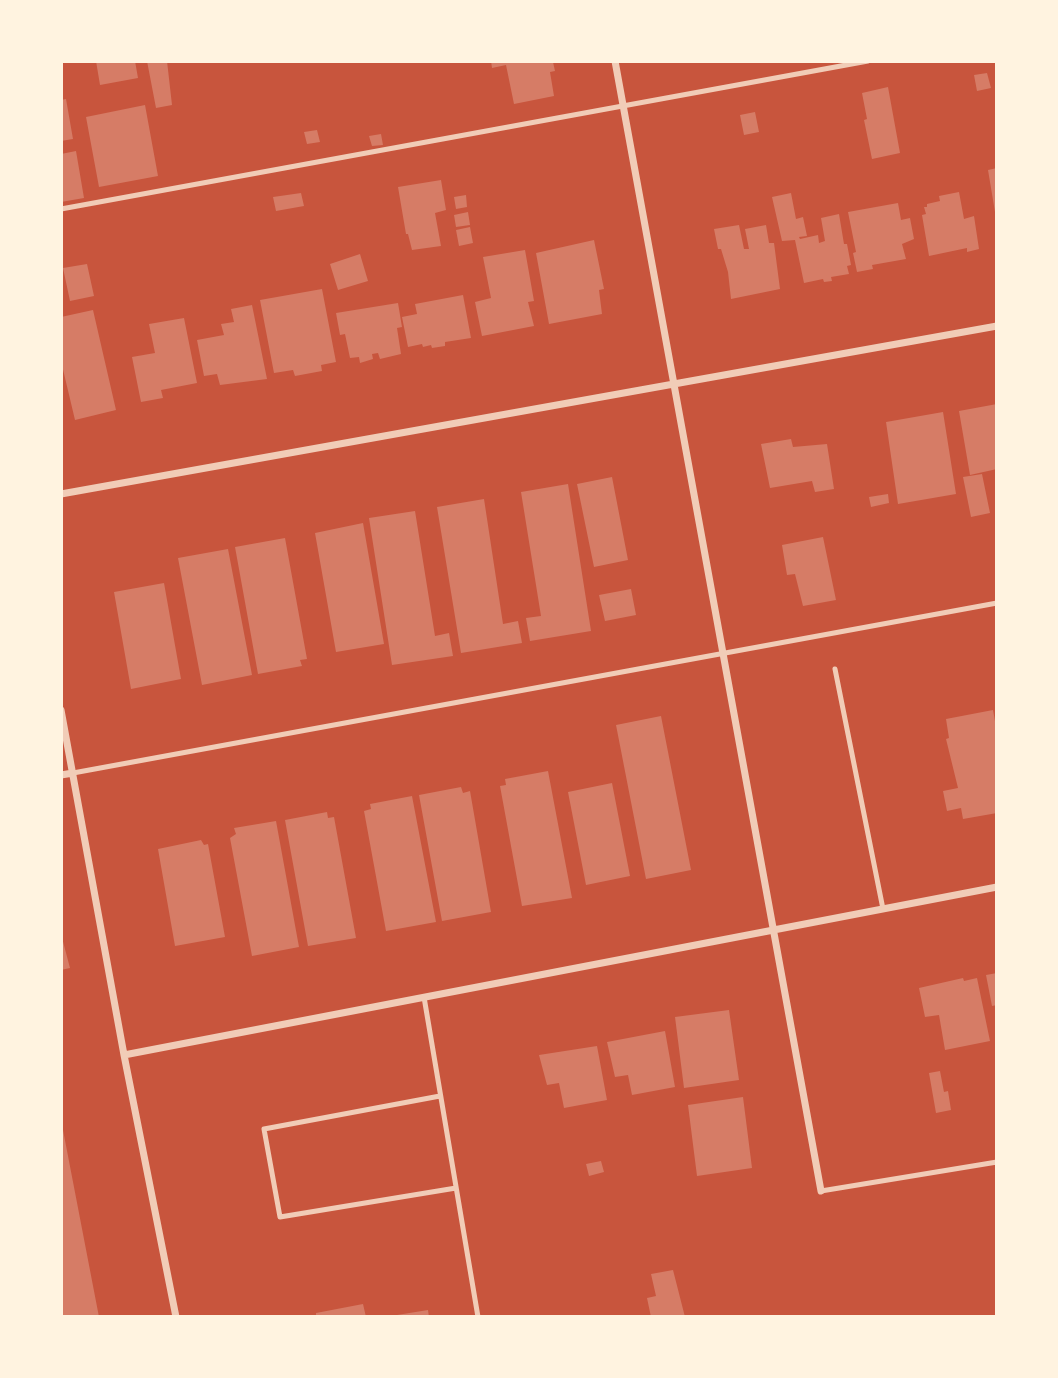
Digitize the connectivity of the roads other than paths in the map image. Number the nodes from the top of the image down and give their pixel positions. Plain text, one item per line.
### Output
1 (615, 61) edge
2 (868, 61) edge
3 (624, 106) junction
4 (61, 209) edge
5 (997, 326) edge
6 (675, 384) junction
7 (61, 494) edge
8 (997, 603) edge
9 (724, 653) junction
10 (835, 669) dead end
11 (61, 710) edge
12 (73, 773) junction
13 (61, 775) edge
14 (997, 887) edge
15 (883, 909) junction
16 (774, 930) junction
17 (424, 997) junction
18 (124, 1055) junction
19 (440, 1096) junction
20 (997, 1162) edge
21 (456, 1188) junction
22 (821, 1191) joint
23 (176, 1317) edge
24 (478, 1317) edge

1 - 3 street
2 - 3 lane
3 - 4 lane
3 - 6 street
5 - 6 street
6 - 7 street
6 - 9 street
8 - 9 lane
9 - 12 lane
9 - 16 street
10 - 15 lane
11 - 12 street
12 - 13 street
12 - 18 street
14 - 15 street
15 - 16 street
16 - 17 street
16 - 22 street
17 - 18 street
17 - 19 lane
18 - 23 street
19 - 21 lane
19 - 21 lane
20 - 22 lane
21 - 24 lane

